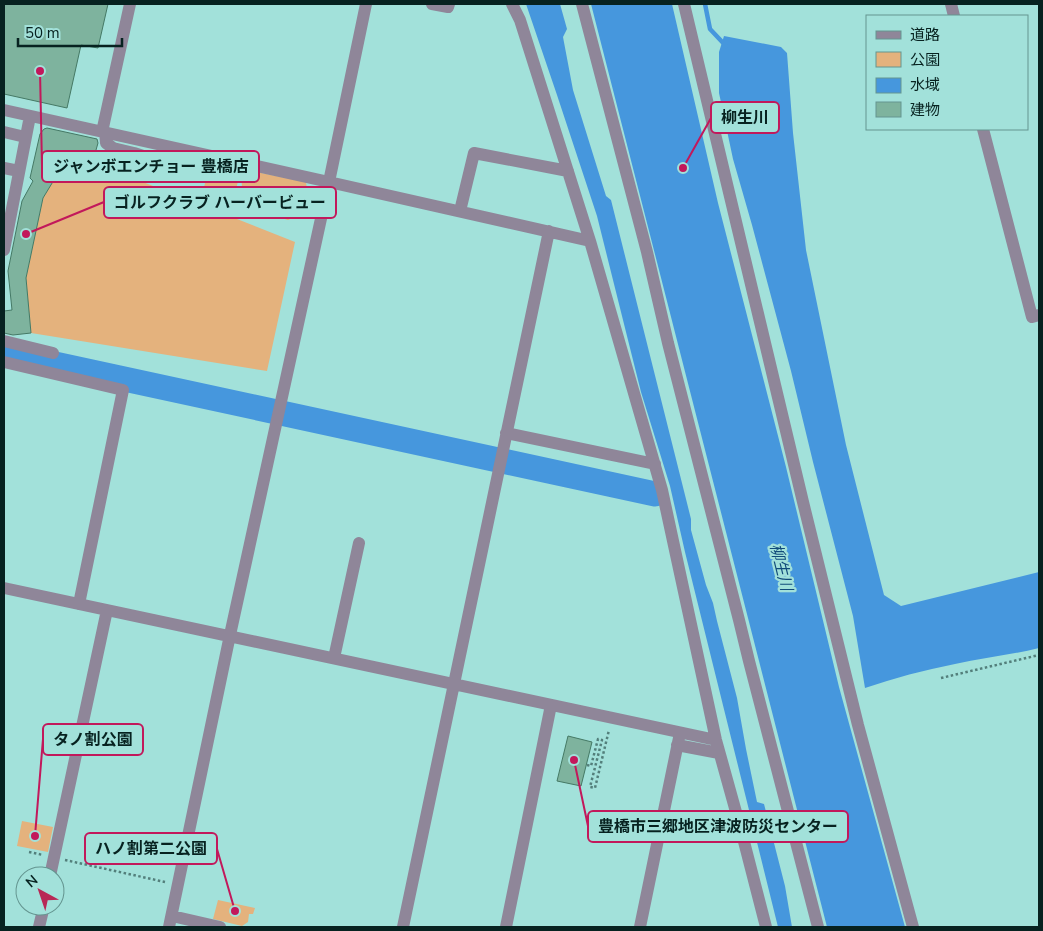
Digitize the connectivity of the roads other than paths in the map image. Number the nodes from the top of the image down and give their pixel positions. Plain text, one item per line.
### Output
1 (130, 4) edge
2 (366, 4) edge
3 (432, 4) edge
4 (448, 4) edge
5 (512, 4) edge
6 (582, 4) edge
7 (684, 4) edge
8 (4, 110) edge
9 (30, 116) junction
10 (983, 130) edge
11 (4, 132) edge
12 (103, 132) junction
13 (25, 137) junction
14 (4, 168) edge
15 (568, 170) junction
16 (19, 172) junction
17 (198, 174) dead end
18 (329, 182) junction
19 (460, 211) junction
20 (549, 231) junction
21 (590, 241) junction
22 (4, 250) edge
23 (1039, 315) edge
24 (4, 341) edge
25 (53, 353) dead end
26 (4, 362) edge
27 (506, 433) junction
28 (655, 464) junction
29 (359, 543) dead end
30 (4, 588) edge
31 (79, 604) junction
32 (107, 610) junction
33 (230, 636) junction
34 (334, 658) junction
35 (454, 684) junction
36 (552, 705) junction
37 (678, 739) junction
38 (717, 747) junction
39 (52, 866) edge
40 (171, 922) edge
41 (220, 927) edge
42 (403, 927) edge
43 (506, 927) edge
44 (640, 927) edge
45 (766, 927) edge
46 (818, 927) edge
47 (913, 927) edge

1 - 12 street
2 - 18 street
3 - 4 street
5 - 15 street
6 - 46 street
7 - 47 street
8 - 9 street
9 - 12 street
9 - 13 street
10 - 23 street
11 - 13 street
12 - 17 street
12 - 18 street
13 - 16 street
14 - 16 street
15 - 19 street
15 - 21 street
16 - 22 street
18 - 19 street
18 - 33 street
19 - 20 street
20 - 21 street
20 - 27 street
21 - 28 street
24 - 25 street
26 - 31 street
27 - 28 street
27 - 35 street
28 - 38 street
29 - 34 street
30 - 31 street
31 - 32 street
32 - 33 street
32 - 39 street
33 - 34 street
33 - 40 street
34 - 35 street
35 - 36 street
35 - 42 street
36 - 37 street
36 - 43 street
37 - 38 street
37 - 44 street
38 - 45 street
40 - 41 street

